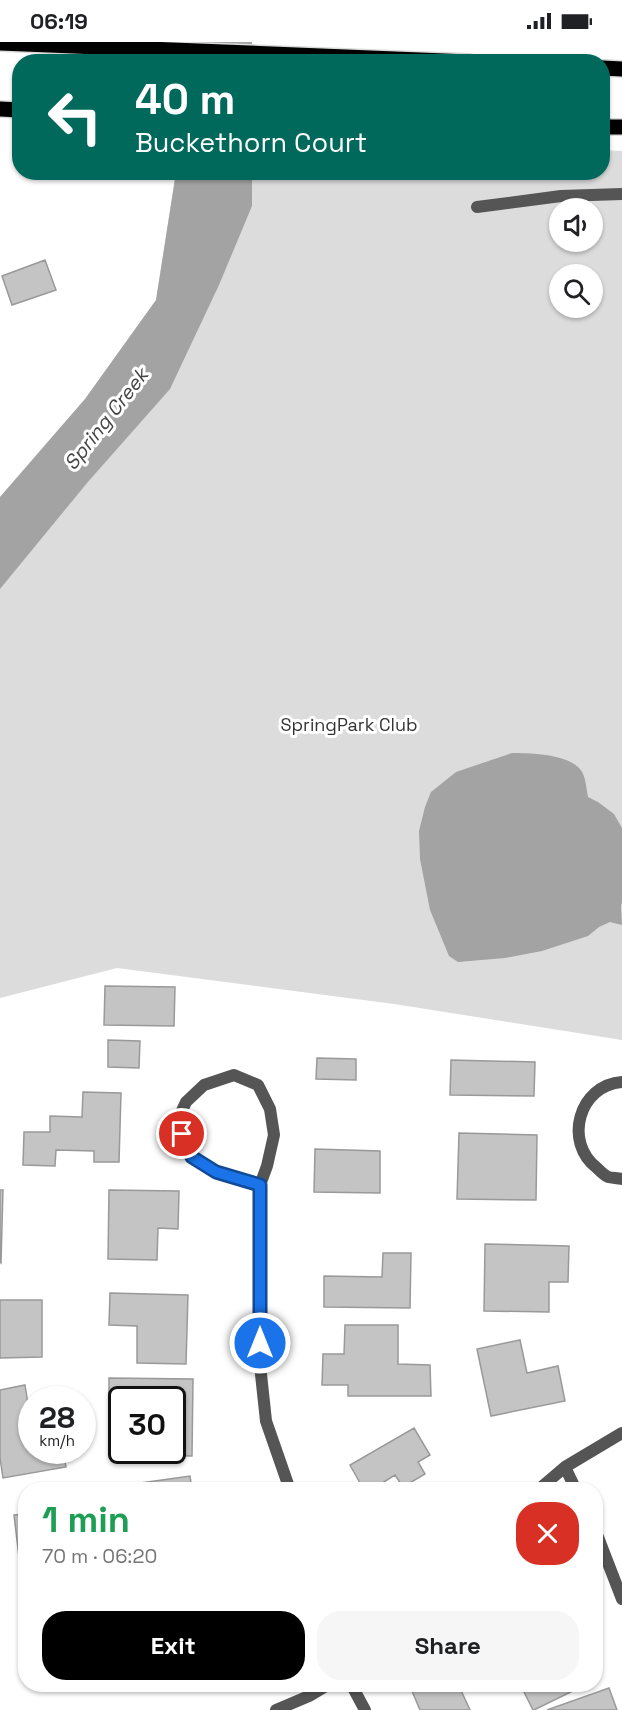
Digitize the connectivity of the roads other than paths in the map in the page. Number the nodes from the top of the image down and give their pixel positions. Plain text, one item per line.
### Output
1 (0, 43) edge
2 (294, 54) edge
3 (622, 194) edge
4 (477, 207) dead end
5 (622, 1082) edge
6 (622, 1179) edge
7 (260, 1185) junction
8 (622, 1433) edge
9 (565, 1467) junction
10 (287, 1482) edge
11 (547, 1482) edge
12 (572, 1482) edge
13 (603, 1550) edge
14 (622, 1599) edge
15 (316, 1692) edge
16 (355, 1692) edge
17 (276, 1710) edge
18 (365, 1710) edge

1 - 2 main road
3 - 4 street
5 - 6 street
7 - 7 street
7 - 10 street
8 - 9 street
9 - 11 street
9 - 12 street
13 - 14 street
15 - 17 street
16 - 18 street

